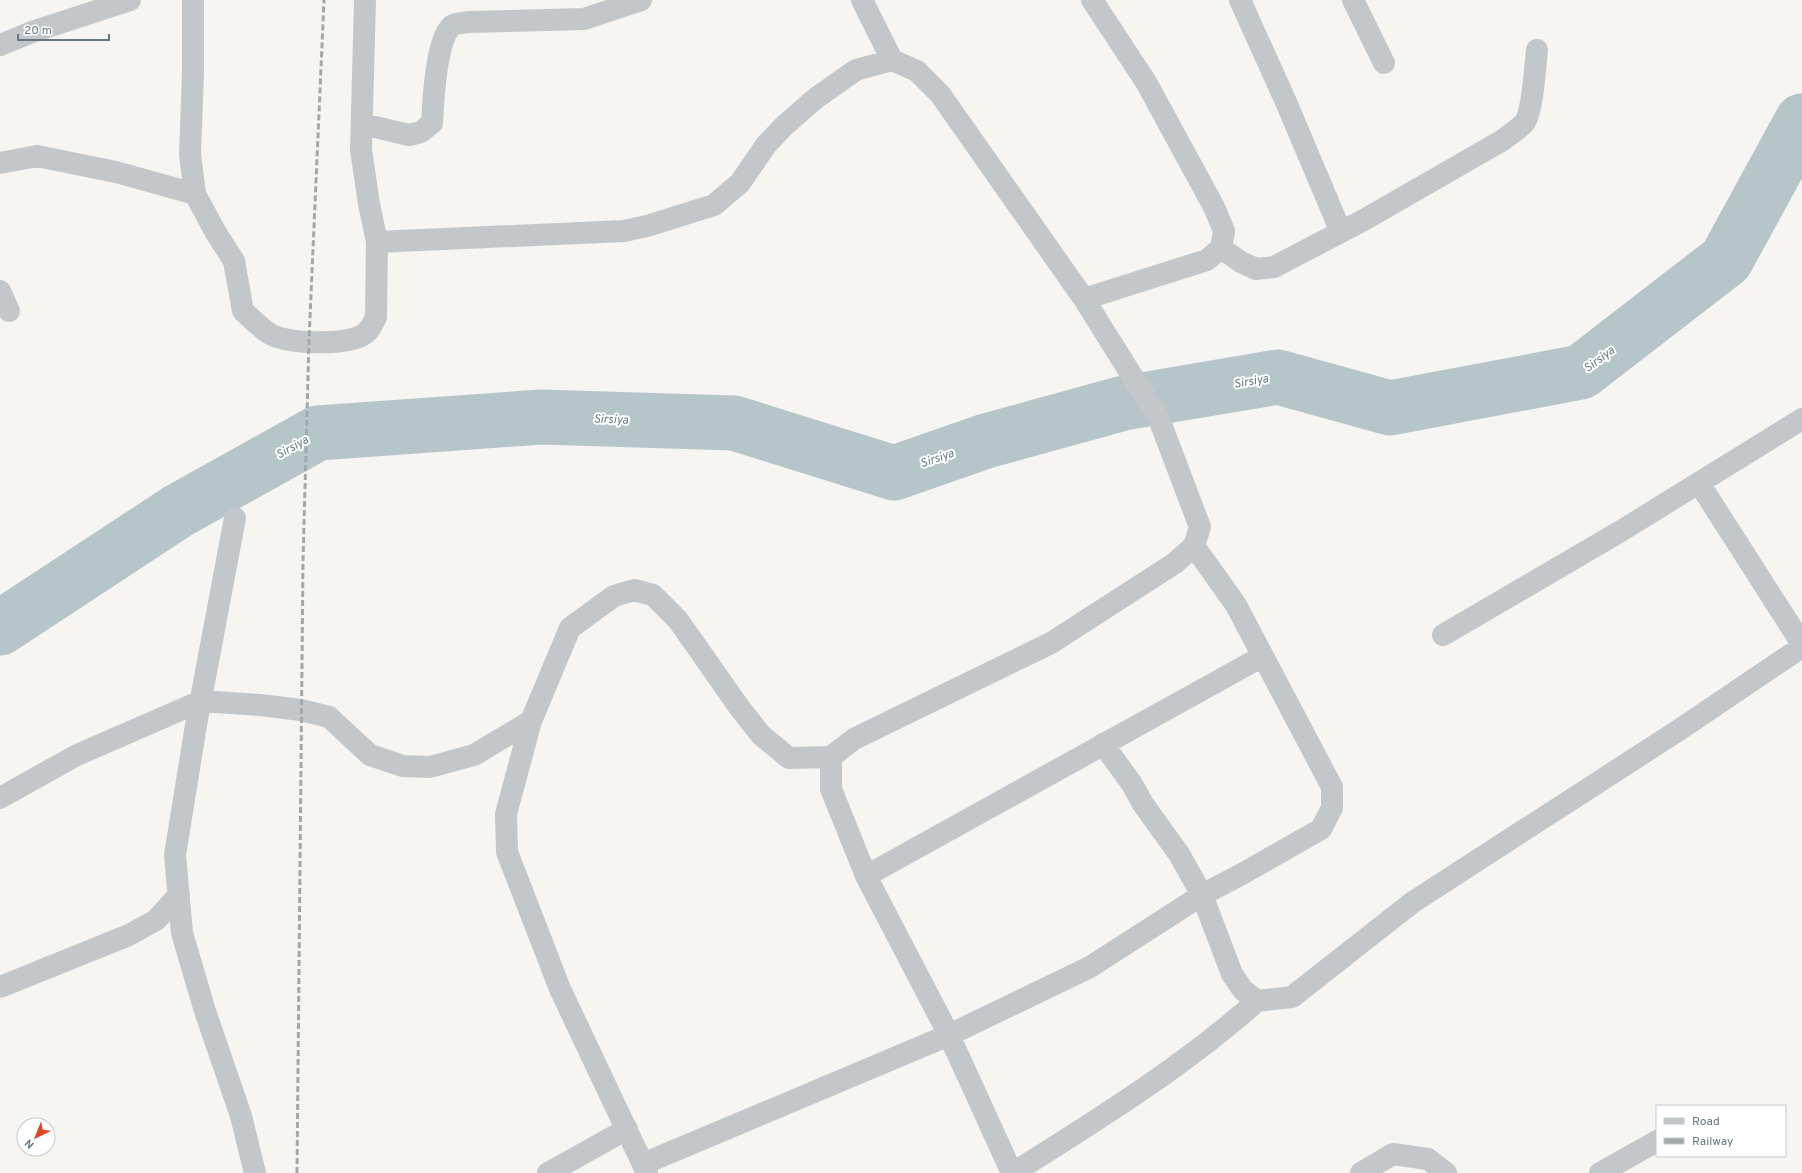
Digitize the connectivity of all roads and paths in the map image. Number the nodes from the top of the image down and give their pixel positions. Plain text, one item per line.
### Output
1 (130, 0) edge
2 (193, 0) edge
3 (365, 0) edge
4 (641, 0) edge
5 (862, 0) edge
6 (1092, 0) edge
7 (1240, 0) edge
8 (1353, 0) edge
9 (0, 45) edge
10 (1537, 50) dead end
11 (892, 60) junction
12 (1384, 63) dead end
13 (362, 124) junction
14 (0, 163) edge
15 (195, 194) junction
16 (1341, 232) junction
17 (377, 242) junction
18 (1221, 248) junction
19 (0, 291) edge
20 (1084, 299) junction
21 (9, 311) dead end
22 (1802, 419) edge
23 (1699, 483) junction
24 (235, 518) dead end
25 (1194, 546) junction
26 (1443, 635) dead end
27 (1802, 644) edge
28 (1802, 647) edge
29 (1263, 656) junction
30 (201, 701) junction
31 (531, 721) junction
32 (1103, 744) junction
33 (831, 757) junction
34 (0, 798) edge
35 (866, 876) junction
36 (179, 895) junction
37 (1202, 895) junction
38 (0, 987) edge
39 (1257, 1001) junction
40 (949, 1034) junction
41 (627, 1129) junction
42 (1656, 1142) edge
43 (645, 1169) edge
44 (255, 1173) edge
45 (548, 1173) edge
46 (1012, 1173) edge
47 (1361, 1173) edge
48 (1446, 1173) edge
49 (1600, 1173) edge

1 - 9 street
2 - 15 street
3 - 13 street
4 - 13 street
5 - 11 street
6 - 18 street
7 - 16 street
8 - 12 street
10 - 16 street
11 - 17 street
11 - 20 street
13 - 17 street
14 - 15 street
15 - 17 street
16 - 18 street
18 - 20 street
19 - 21 street
20 - 25 street
22 - 23 street
23 - 26 street
23 - 27 street
24 - 30 street
25 - 29 street
25 - 33 street
28 - 39 street
29 - 32 street
29 - 37 street
30 - 31 street
30 - 34 street
30 - 36 street
31 - 33 street
31 - 41 street
32 - 35 street
32 - 37 street
33 - 35 street
35 - 40 street
36 - 38 street
36 - 44 street
37 - 39 street
37 - 40 street
39 - 46 street
40 - 43 street
40 - 46 street
41 - 43 street
41 - 45 street
42 - 49 street
47 - 48 street

